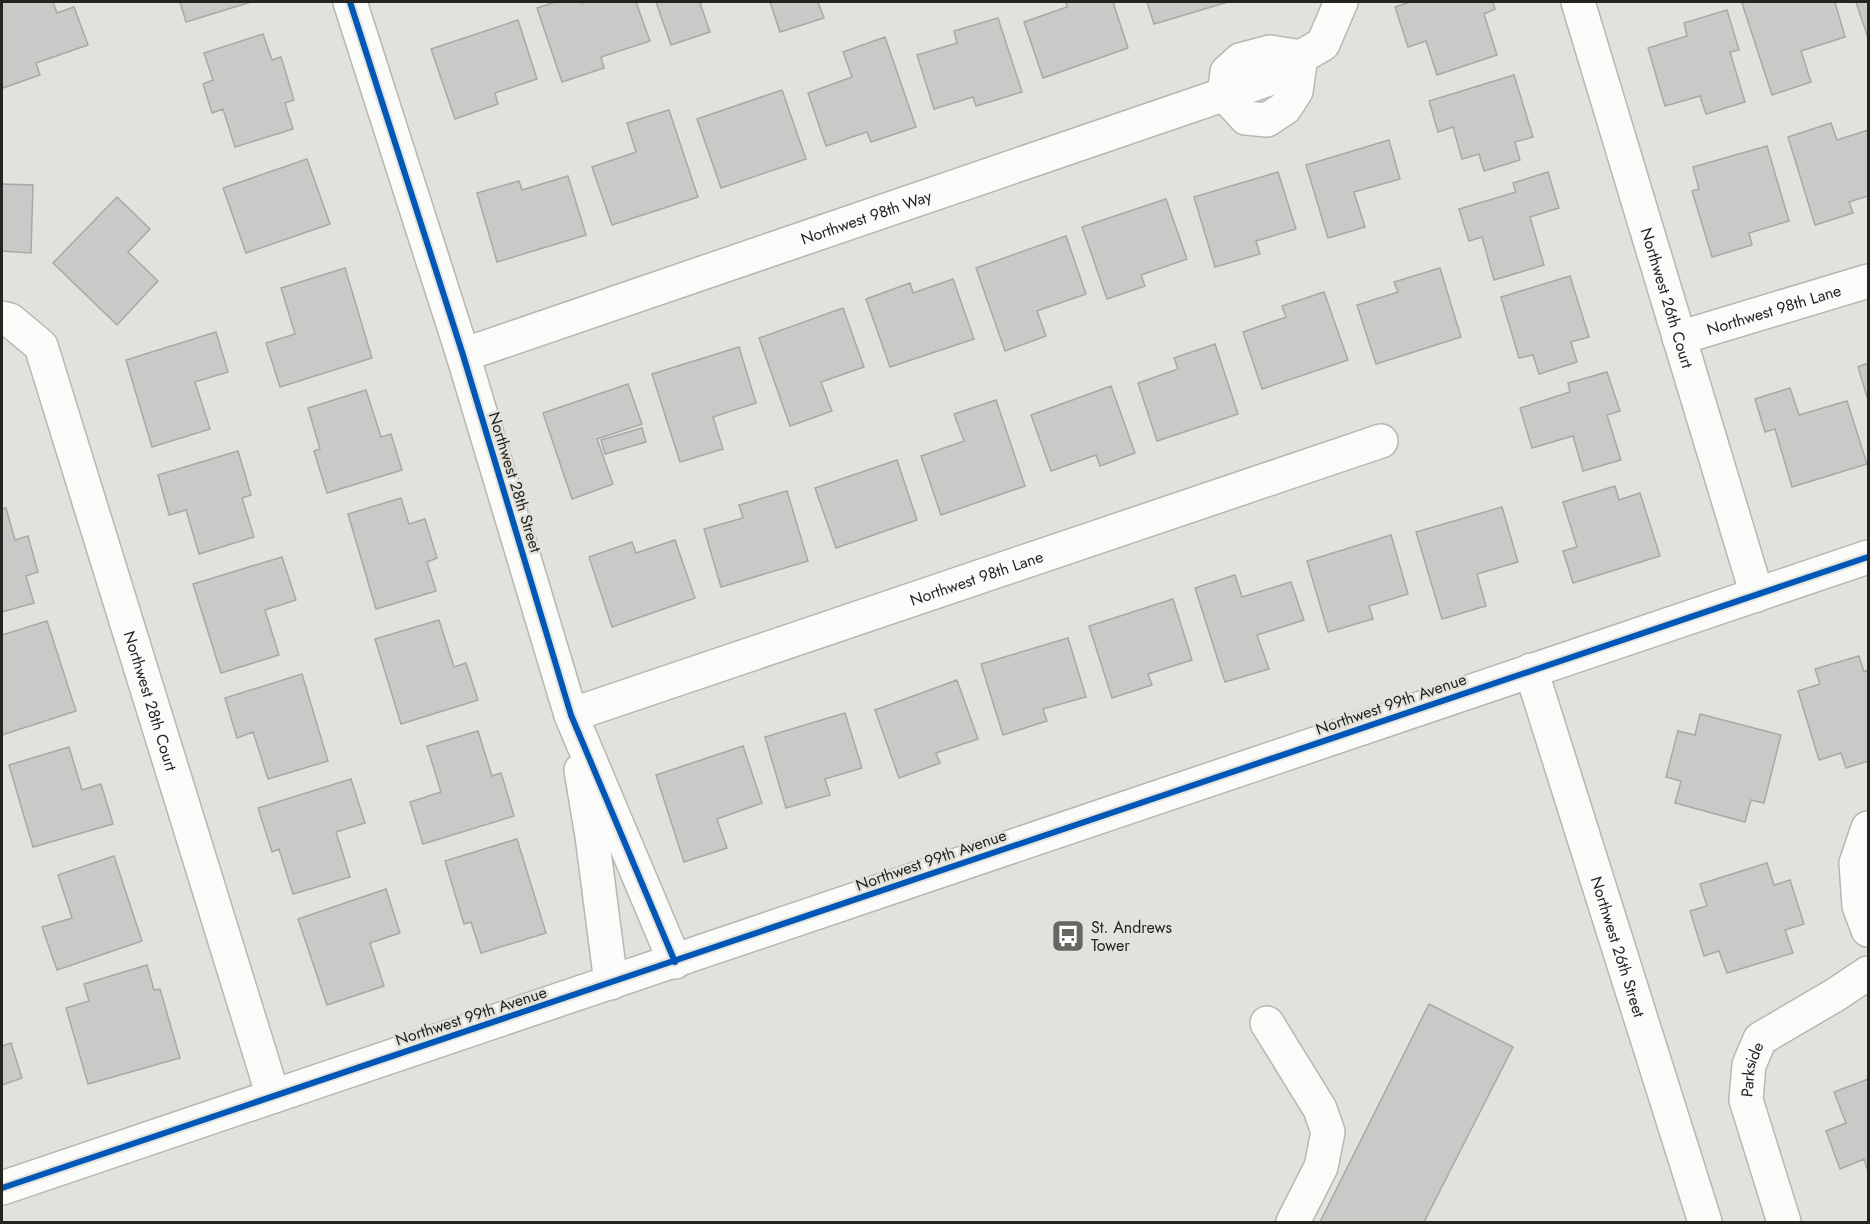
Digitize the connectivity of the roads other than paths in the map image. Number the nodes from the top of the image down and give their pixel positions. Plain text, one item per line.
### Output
1 (350, 2) edge
2 (1341, 2) edge
3 (1578, 2) edge
4 (1301, 57) junction
5 (1269, 79) dead end
6 (1224, 94) junction
7 (1869, 280) edge
8 (6, 319) edge
9 (1680, 338) junction
10 (463, 355) junction
11 (1381, 441) dead end
12 (1869, 557) edge
13 (1757, 595) junction
14 (1531, 670) junction
15 (571, 715) junction
16 (1869, 828) edge
17 (1869, 930) edge
18 (675, 962) junction
19 (1869, 973) edge
20 (611, 983) junction
21 (1267, 1023) dead end
22 (273, 1096) junction
23 (2, 1188) edge
24 (1293, 1222) edge
25 (1705, 1222) edge
26 (1784, 1222) edge

1 - 10 street, Northwest 28th Street
2 - 4 street
3 - 9 street, Northwest 26th Court
4 - 6 street
4 - 6 street
5 - 6 street, Northwest 98th Way
6 - 10 street, Northwest 98th Way
7 - 9 street, Northwest 98th Lane
8 - 22 street, Northwest 28th Court
9 - 13 street, Northwest 26th Court
10 - 15 street, Northwest 28th Street
11 - 15 street, Northwest 98th Lane
12 - 13 street, Northwest 99th Avenue
13 - 14 street, Northwest 99th Avenue
14 - 18 street, Northwest 99th Avenue
14 - 25 street, Northwest 26th Street
15 - 18 street, Northwest 28th Street
15 - 20 street, Northwest 28th Street
16 - 17 street
18 - 20 street, Northwest 99th Avenue
19 - 26 street, Parkside
20 - 22 street, Northwest 99th Avenue
21 - 24 street
22 - 23 street, Northwest 99th Avenue

